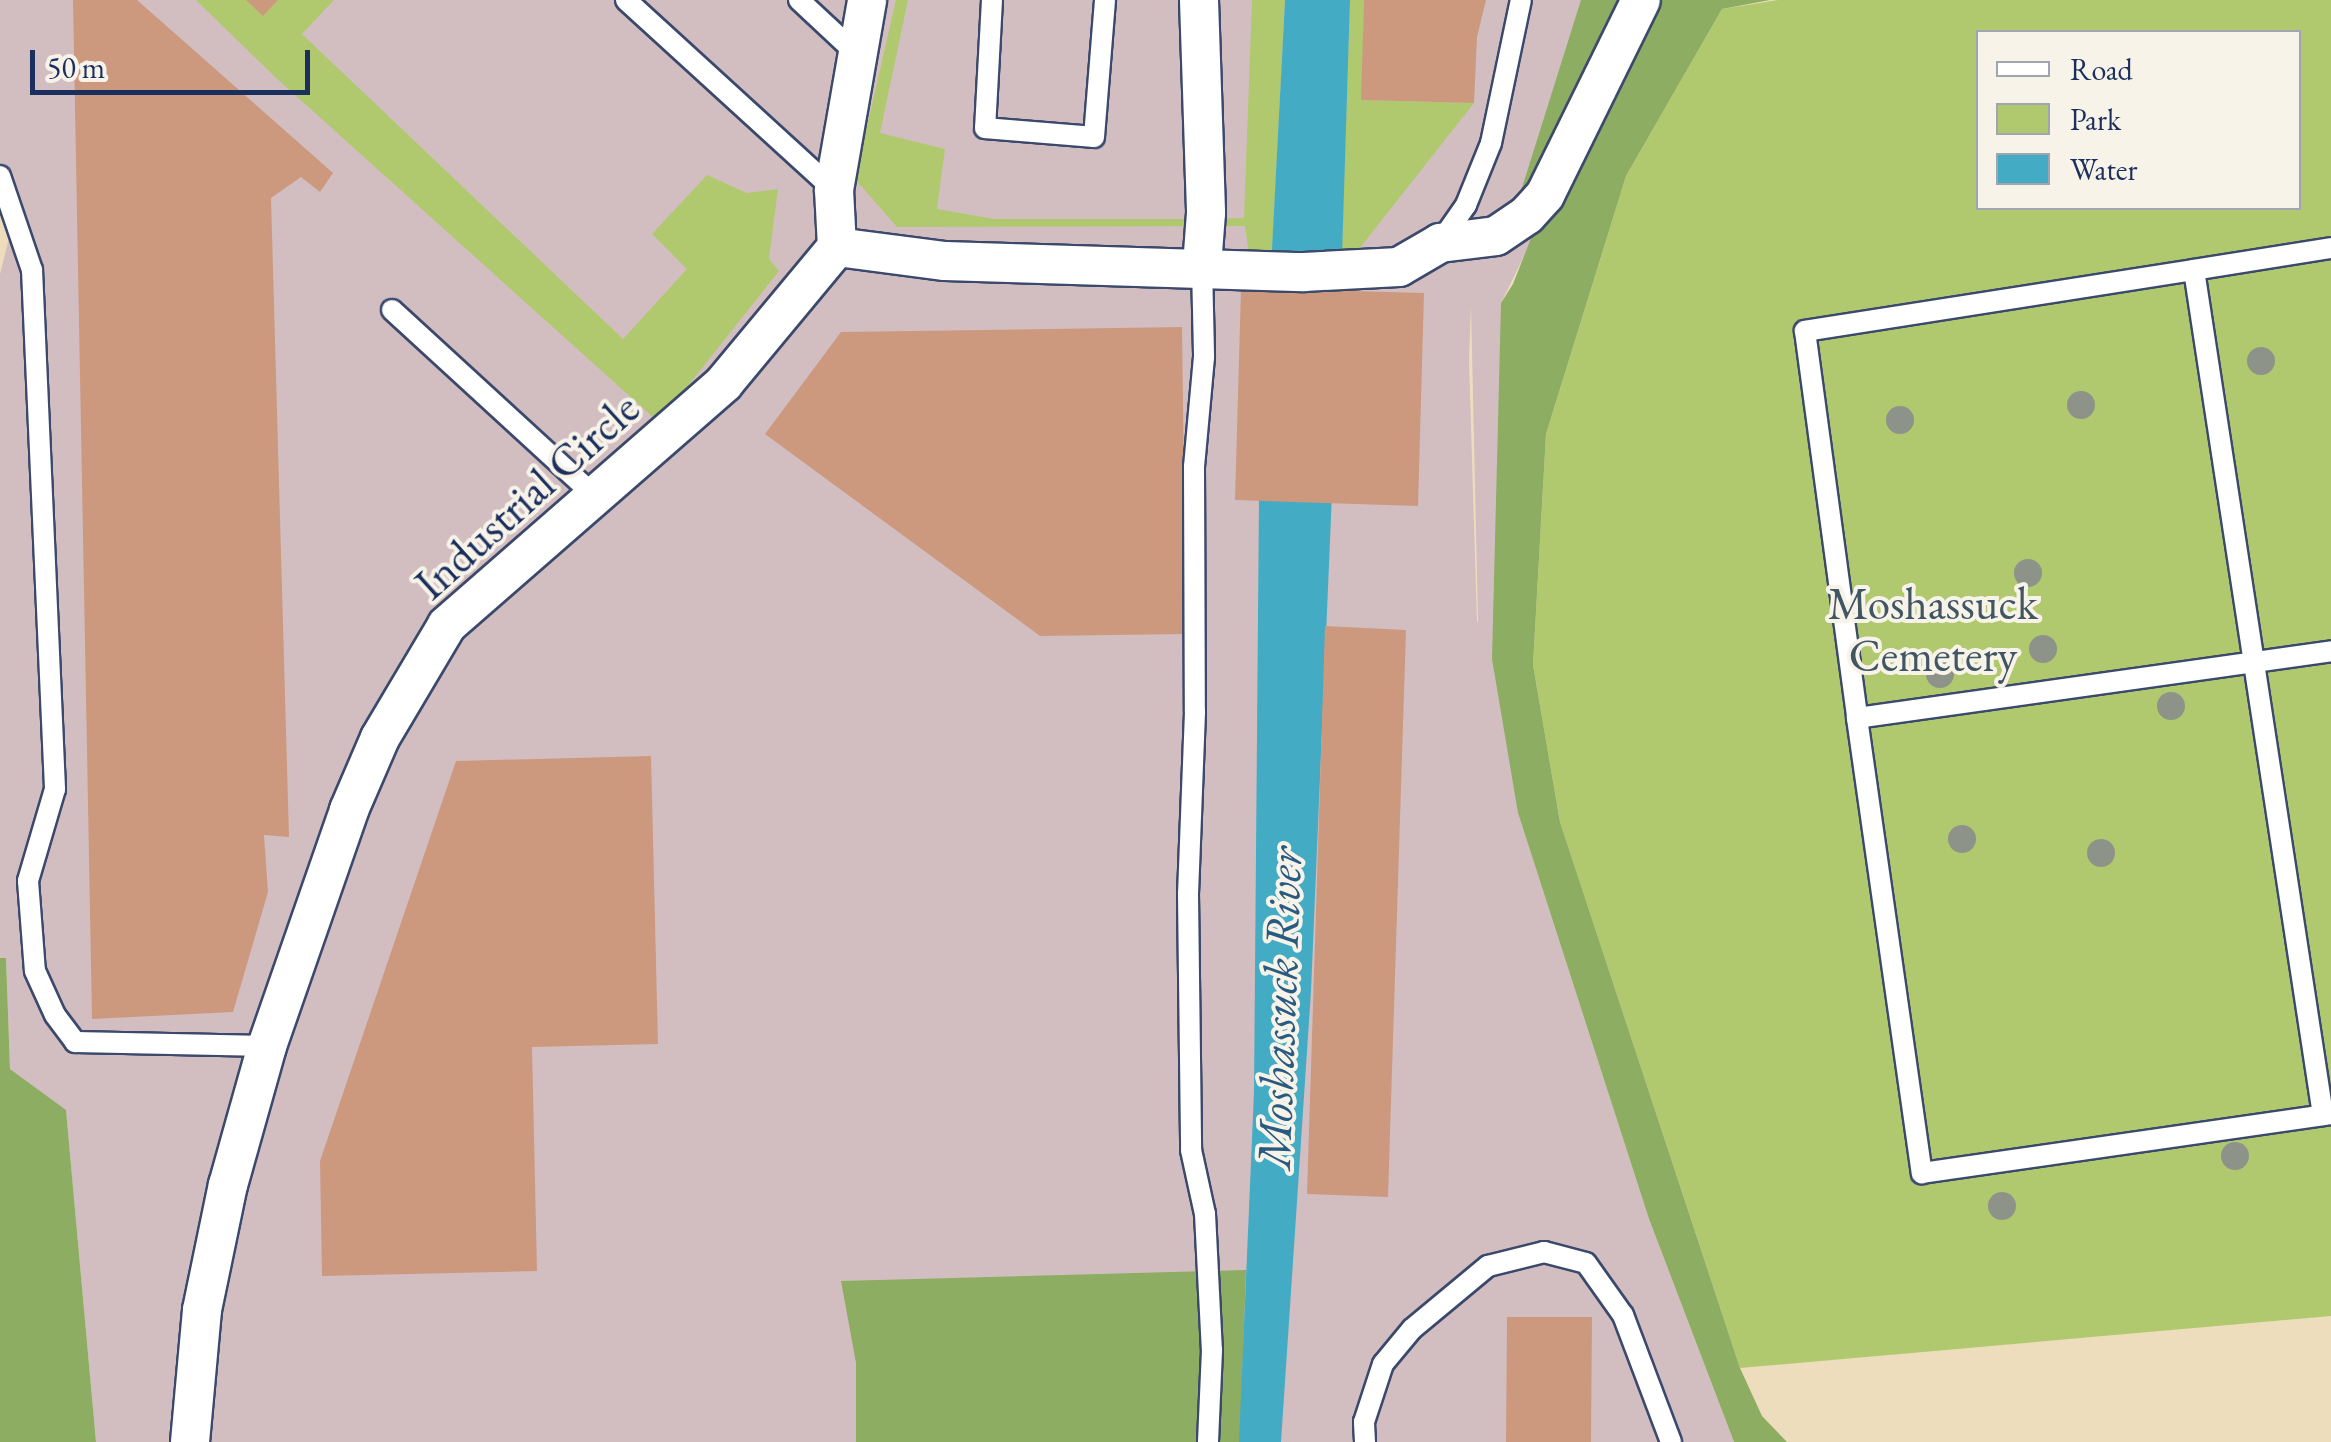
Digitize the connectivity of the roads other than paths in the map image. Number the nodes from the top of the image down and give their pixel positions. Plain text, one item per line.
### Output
1 (626, 0) edge
2 (800, 0) edge
3 (867, 0) edge
4 (992, 0) edge
5 (1105, 0) edge
6 (1199, 0) edge
7 (1521, 0) edge
8 (1641, 0) edge
9 (857, 54) junction
10 (0, 176) edge
11 (834, 190) junction
12 (1440, 243) junction
13 (837, 248) junction
14 (2331, 248) edge
15 (1202, 266) junction
16 (2194, 270) junction
17 (392, 310) dead end
18 (595, 496) junction
19 (2331, 651) edge
20 (2252, 662) junction
21 (1857, 718) junction
22 (267, 1046) junction
23 (2327, 1115) edge
24 (190, 1442) edge
25 (1208, 1442) edge
26 (1366, 1442) edge
27 (1672, 1442) edge

1 - 11 lane
2 - 9 lane
3 - 9 street
4 - 5 lane
6 - 15 street
7 - 12 lane
8 - 12 street
9 - 11 street
10 - 22 lane
11 - 13 street
12 - 15 street
13 - 15 street
13 - 18 street, Industrial Circle
14 - 16 lane
15 - 25 lane
16 - 20 lane
16 - 21 lane
17 - 18 lane
18 - 22 street, Industrial Circle
19 - 20 lane
20 - 21 lane
20 - 23 lane
21 - 23 lane
22 - 24 street, Industrial Circle
26 - 27 lane

